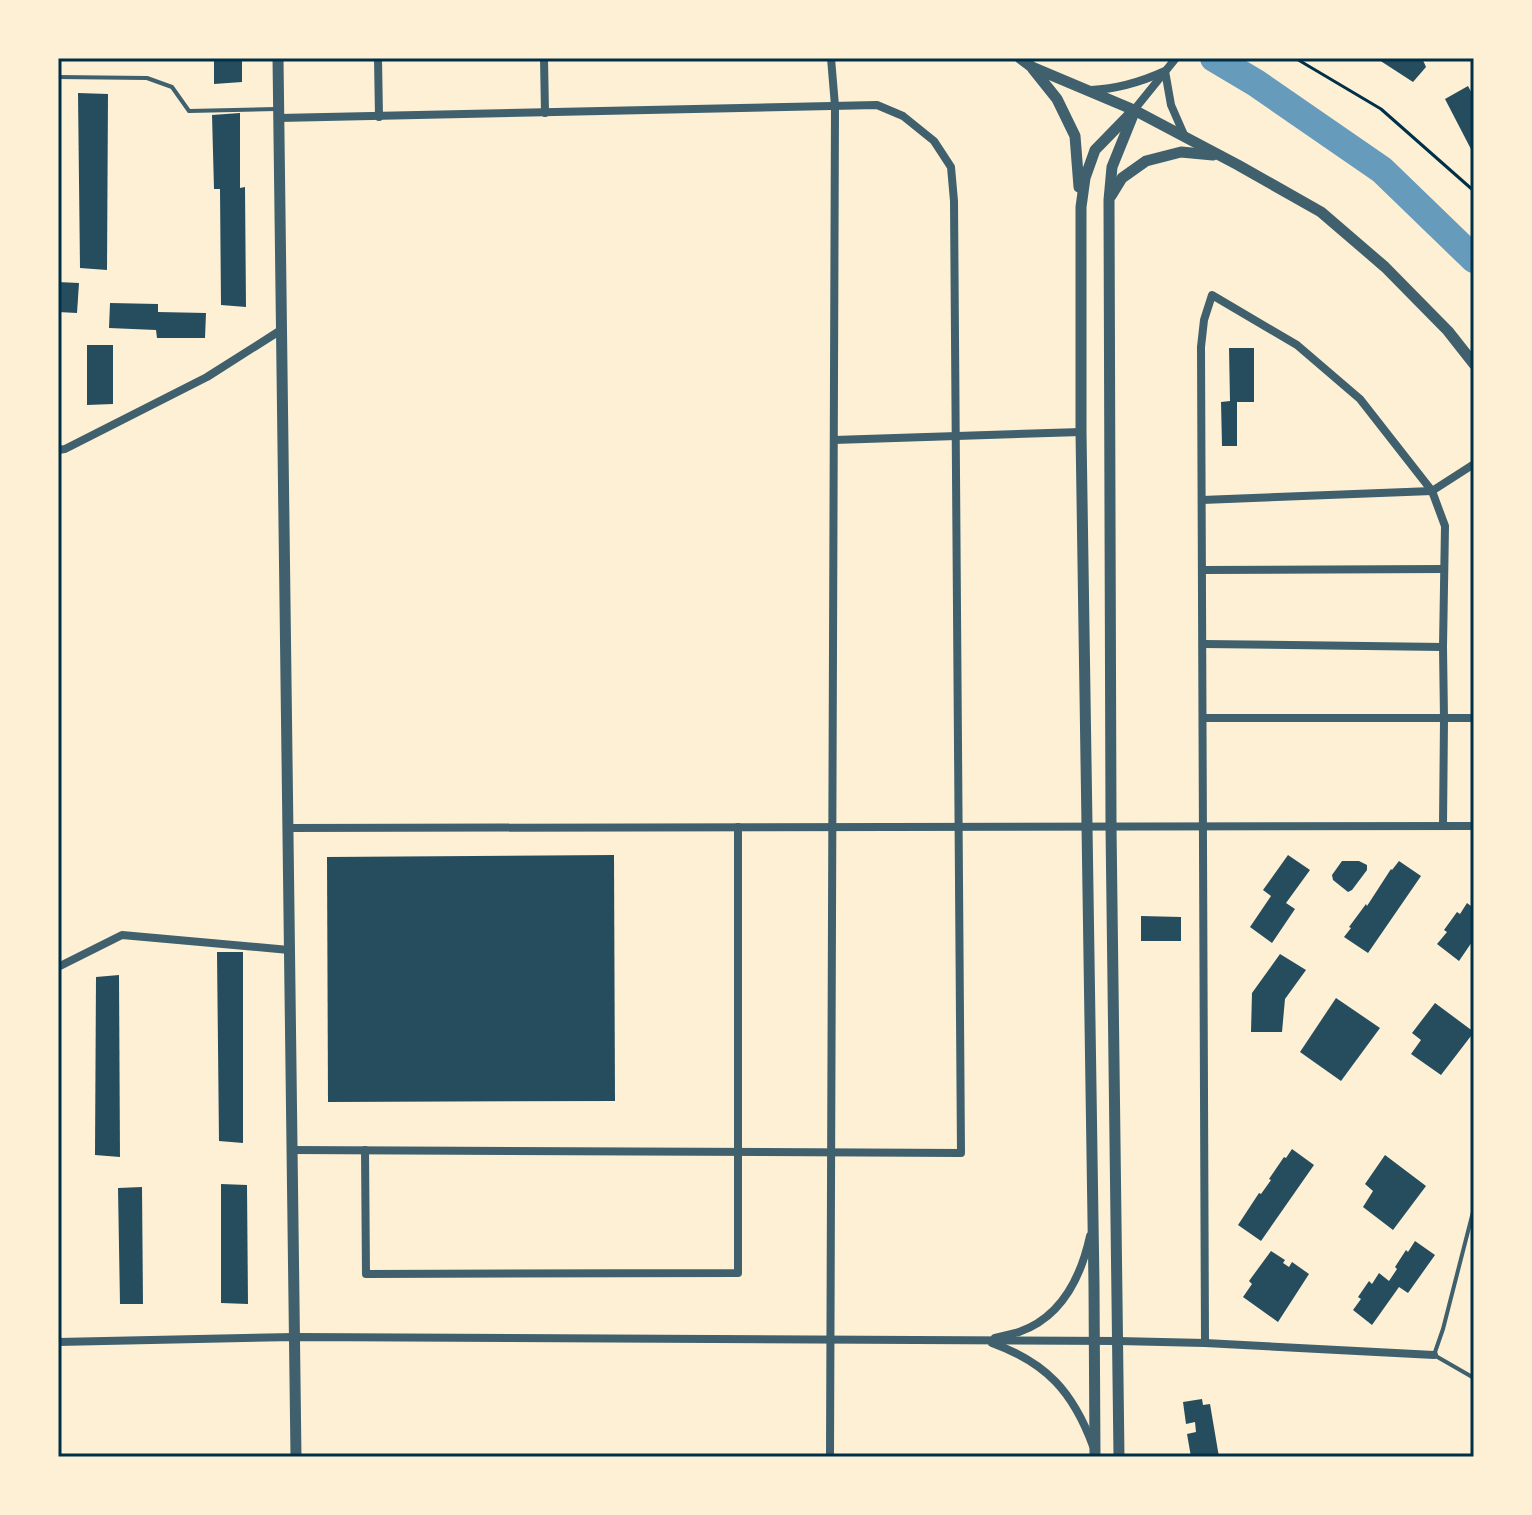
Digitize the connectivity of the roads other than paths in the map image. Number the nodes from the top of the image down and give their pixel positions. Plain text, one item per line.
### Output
1 (278, 58) edge
2 (378, 58) edge
3 (544, 58) edge
4 (831, 58) edge
5 (1020, 58) edge
6 (1176, 58) edge
7 (1032, 67) junction
8 (1165, 71) junction
9 (58, 77) edge
10 (1086, 90) junction
11 (835, 106) junction
12 (1134, 110) junction
13 (545, 113) junction
14 (279, 114) junction
15 (379, 117) junction
16 (1185, 138) junction
17 (1221, 156) junction
18 (1109, 200) junction
19 (1081, 212) junction
20 (281, 330) junction
21 (1474, 364) edge
22 (1081, 432) junction
23 (955, 436) junction
24 (834, 440) junction
25 (58, 450) edge
26 (1474, 464) edge
27 (1432, 491) junction
28 (1202, 500) junction
29 (1444, 569) junction
30 (1203, 570) junction
31 (1203, 644) junction
32 (1443, 647) junction
33 (1203, 718) junction
34 (1474, 718) edge
35 (1444, 719) junction
36 (959, 826) junction
37 (1088, 826) junction
38 (1111, 826) junction
39 (1203, 826) junction
40 (1443, 826) junction
41 (1474, 826) edge
42 (738, 827) junction
43 (832, 827) junction
44 (287, 828) junction
45 (289, 950) junction
46 (58, 967) edge
47 (291, 1150) junction
48 (365, 1150) junction
49 (738, 1152) junction
50 (831, 1152) junction
51 (1474, 1208) edge
52 (1093, 1223) junction
53 (294, 1337) junction
54 (830, 1340) junction
55 (983, 1341) junction
56 (1094, 1341) junction
57 (1118, 1341) junction
58 (58, 1342) edge
59 (1205, 1343) junction
60 (1434, 1355) junction
61 (1474, 1378) edge
62 (1095, 1455) edge
63 (296, 1457) edge
64 (830, 1457) edge
65 (1119, 1457) edge

1 - 14 street
2 - 15 street
3 - 13 street
4 - 11 street
5 - 7 street
6 - 8 street
7 - 10 street
7 - 19 street
8 - 10 street
8 - 12 street
8 - 16 street
9 - 14 lane
10 - 12 street
11 - 13 street
11 - 23 street
11 - 24 street
12 - 16 street
12 - 18 street
12 - 19 street
13 - 15 street
14 - 15 street
14 - 20 street
16 - 17 street
17 - 18 street
17 - 21 street
18 - 38 street
19 - 22 street
20 - 25 street
20 - 44 street
22 - 23 street
22 - 37 street
23 - 24 street
23 - 36 street
24 - 43 street
26 - 27 street
27 - 28 street
27 - 28 street
27 - 29 street
28 - 30 street
29 - 30 street
29 - 32 street
30 - 31 street
31 - 32 street
31 - 33 street
32 - 35 street
33 - 35 street
33 - 39 street
34 - 35 street
35 - 40 street
36 - 37 street
36 - 43 street
36 - 50 street
37 - 38 street
37 - 52 street
38 - 39 street
38 - 57 street
39 - 40 street
39 - 59 street
40 - 41 street
42 - 43 street
42 - 44 street
42 - 49 street
43 - 50 street
44 - 45 street
45 - 46 street
45 - 47 street
47 - 48 street
47 - 53 street
48 - 49 street
48 - 49 street
49 - 50 street
50 - 54 street
51 - 60 lane
52 - 55 street
52 - 56 street
53 - 54 street
53 - 58 street
53 - 63 street
54 - 55 street
54 - 64 street
55 - 56 street
55 - 62 street
56 - 57 street
56 - 62 street
57 - 59 street
57 - 65 street
59 - 60 street
60 - 61 lane

